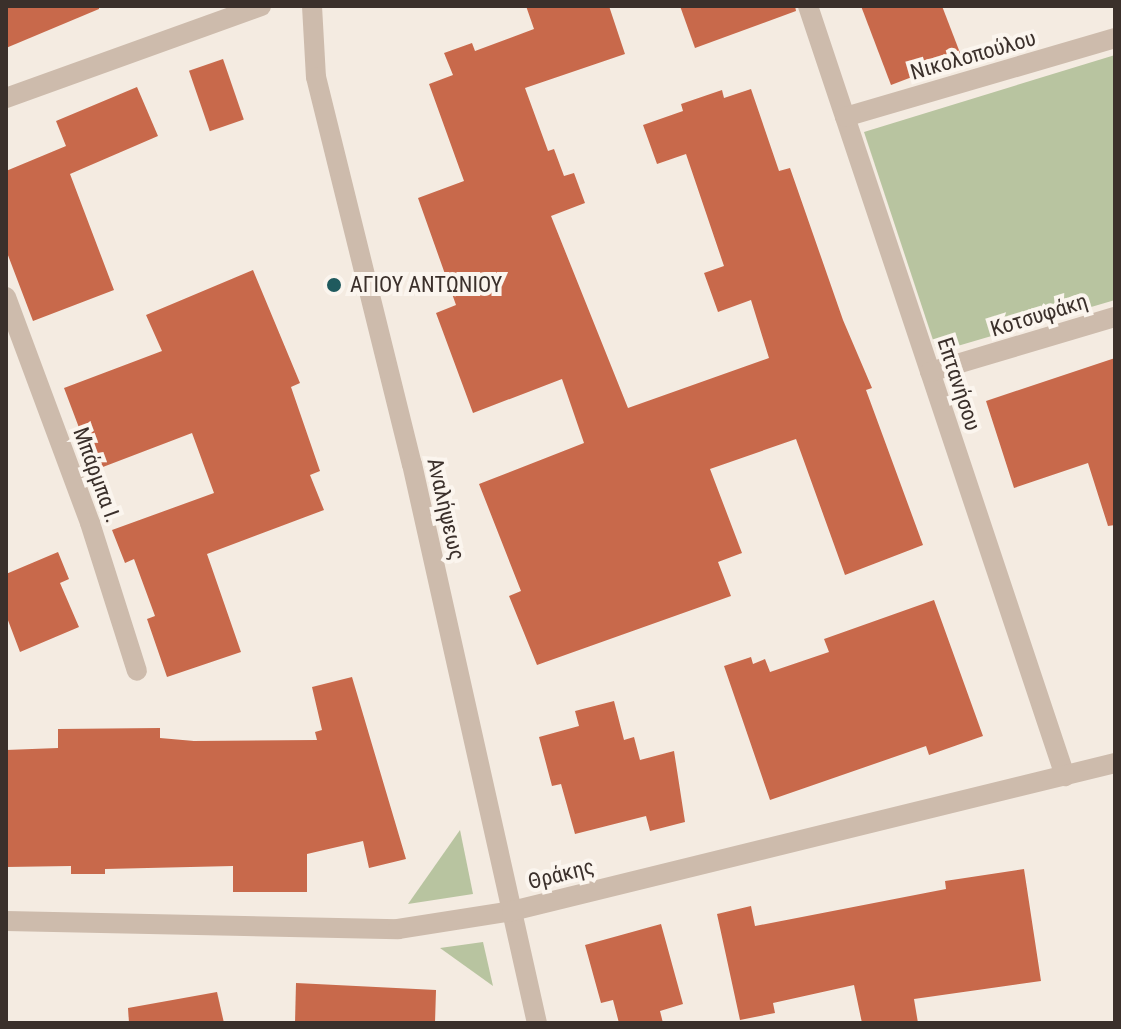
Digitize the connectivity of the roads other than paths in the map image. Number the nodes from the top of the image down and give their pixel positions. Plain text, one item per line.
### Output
1 (261, 6) edge
2 (312, 6) edge
3 (808, 6) edge
4 (1115, 38) edge
5 (6, 98) edge
6 (845, 117) junction
7 (6, 297) edge
8 (1115, 317) edge
9 (930, 372) junction
10 (137, 671) dead end
11 (1115, 763) edge
12 (1065, 776) junction
13 (512, 911) junction
14 (6, 921) edge
15 (537, 1023) edge

1 - 5 street
2 - 13 street, Αναλήψεως
3 - 6 street, Επτανήσου
4 - 6 street, Νικολοπούλου
6 - 9 street, Επτανήσου
7 - 10 street, Μπάρμπα Ι.
8 - 9 street, Κοτσυφάκη
9 - 12 street, Επτανήσου
11 - 12 street, Θράκης
12 - 13 street, Θράκης
13 - 14 street, Θράκης
13 - 15 street, Αναλήψεως

